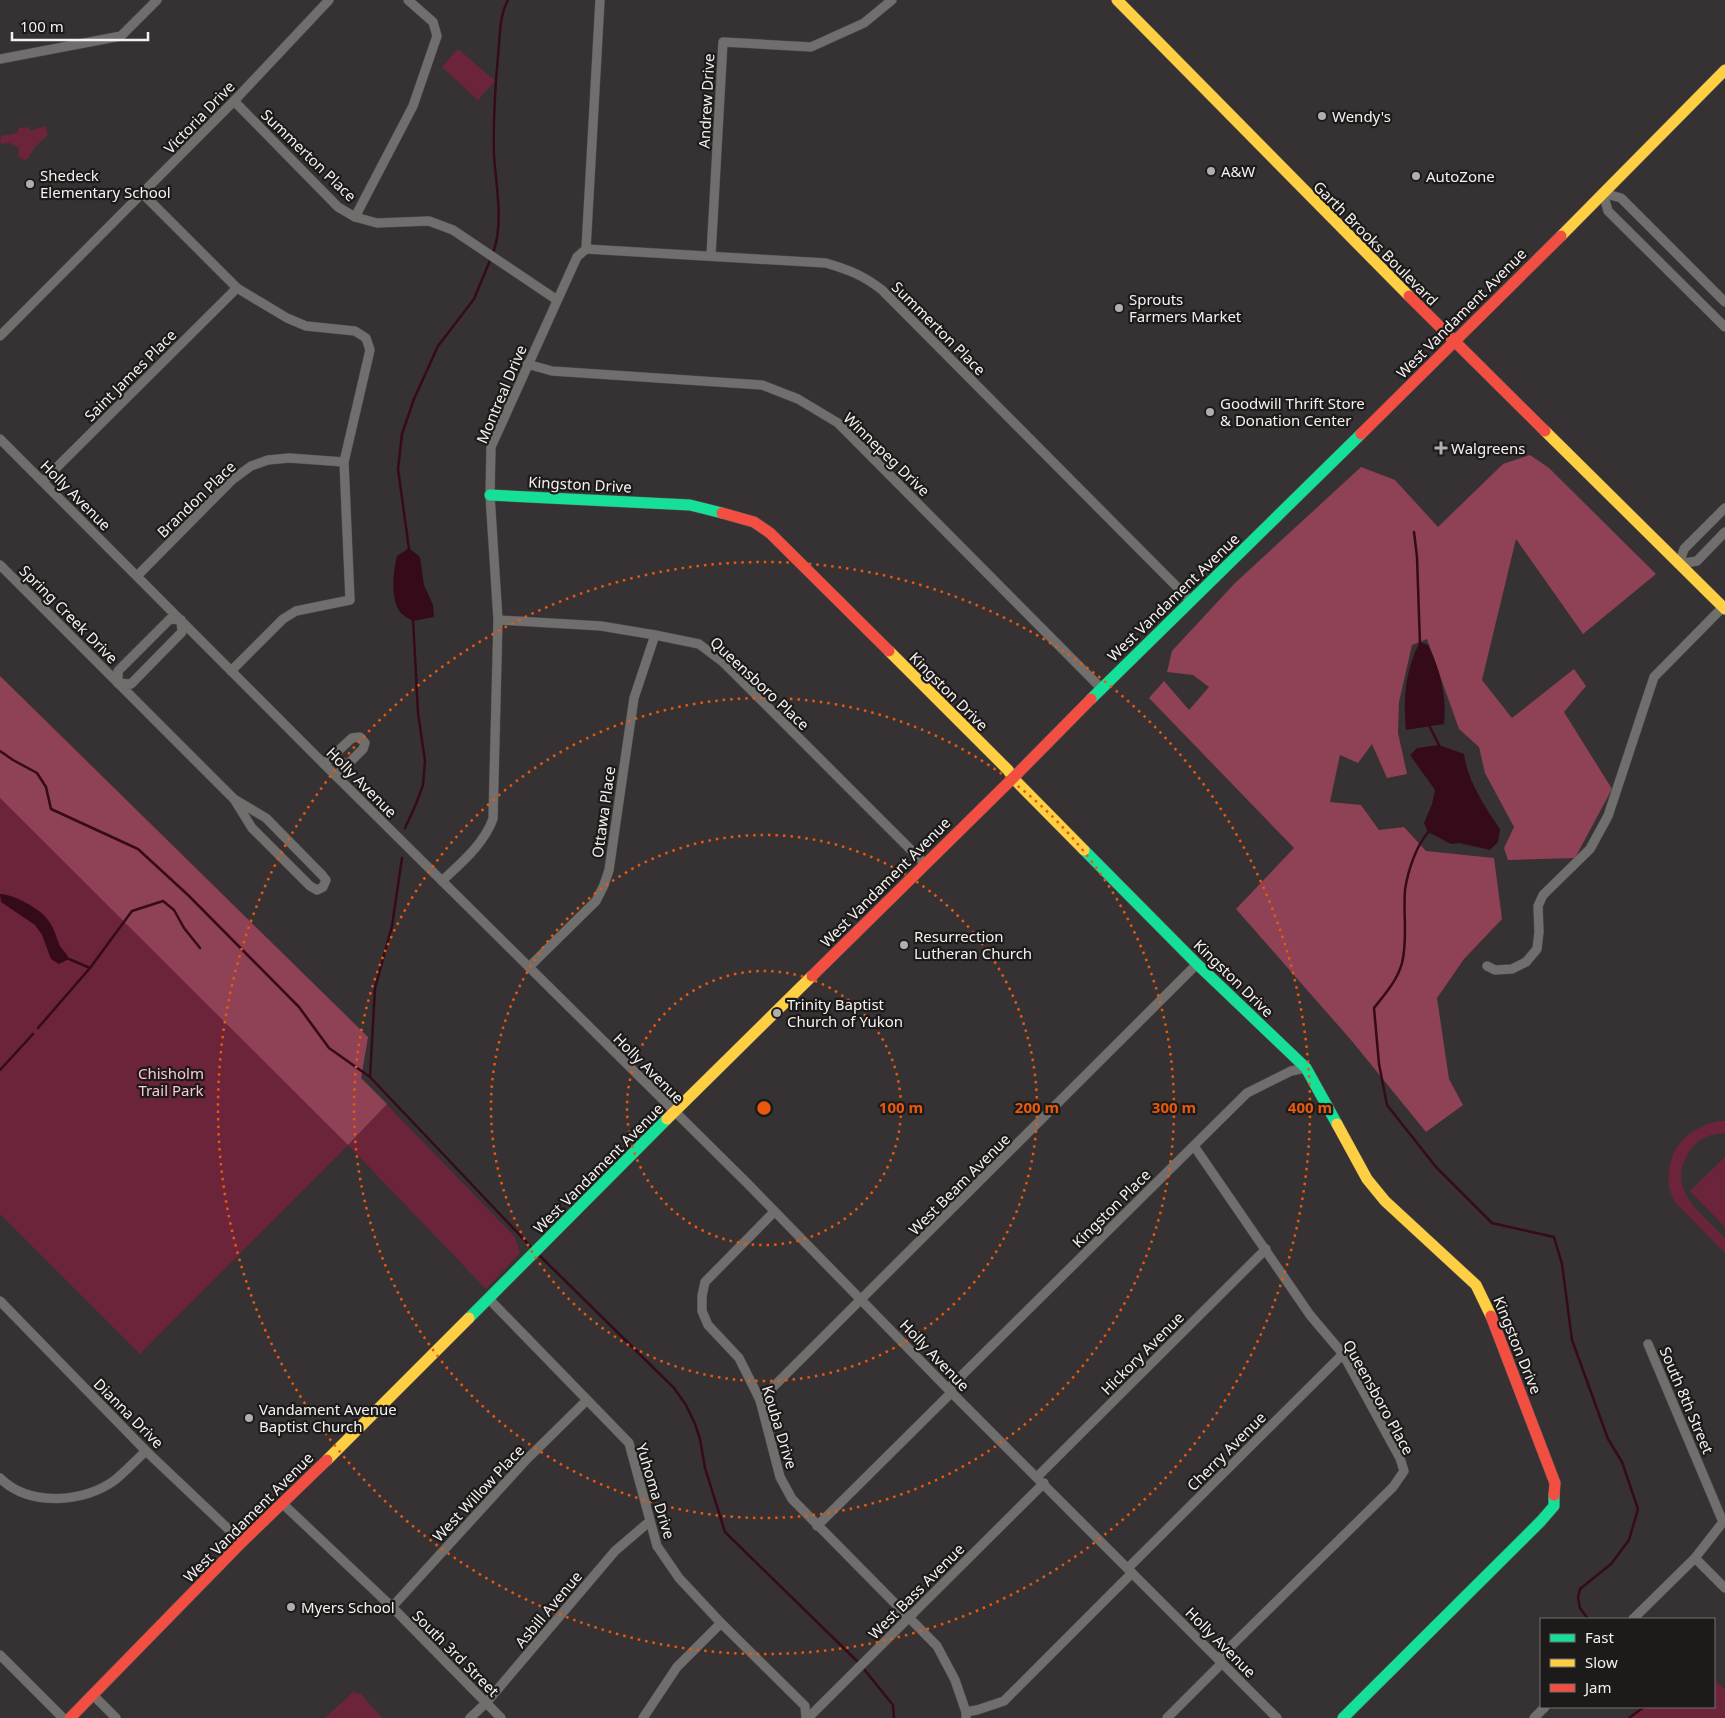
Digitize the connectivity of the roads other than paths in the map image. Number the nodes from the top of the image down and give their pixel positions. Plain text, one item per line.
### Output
1 (156, 0) edge
2 (329, 0) edge
3 (408, 0) edge
4 (600, 0) edge
5 (892, 0) edge
6 (1116, 0) edge
7 (0, 58) edge
8 (1725, 70) edge
9 (234, 102) junction
10 (1603, 193) junction
11 (143, 194) junction
12 (355, 217) junction
13 (1671, 248) junction
14 (586, 249) junction
15 (711, 256) junction
16 (1658, 261) junction
17 (237, 288) junction
18 (557, 300) junction
19 (1725, 302) edge
20 (1723, 321) edge
21 (0, 336) edge
22 (1454, 342) junction
23 (527, 364) junction
24 (0, 439) edge
25 (344, 462) junction
26 (42, 481) junction
27 (490, 495) junction
28 (1725, 508) edge
29 (1710, 523) junction
30 (1723, 534) edge
31 (1680, 564) junction
32 (0, 565) edge
33 (137, 576) junction
34 (1190, 600) junction
35 (1724, 608) edge
36 (181, 620) junction
37 (498, 620) junction
38 (656, 635) junction
39 (231, 671) junction
40 (118, 683) junction
41 (1101, 688) junction
42 (324, 764) junction
43 (336, 776) junction
44 (1013, 778) junction
45 (234, 799) junction
46 (925, 864) junction
47 (442, 881) junction
48 (1197, 964) junction
49 (1487, 966) dead end
50 (529, 967) junction
51 (1306, 1068) junction
52 (674, 1112) junction
53 (1194, 1146) junction
54 (774, 1212) junction
55 (1266, 1249) junction
56 (490, 1299) junction
57 (862, 1300) junction
58 (0, 1301) edge
59 (1648, 1344) dead end
60 (1343, 1354) junction
61 (950, 1390) junction
62 (587, 1400) junction
63 (760, 1400) junction
64 (146, 1450) junction
65 (0, 1478) edge
66 (1040, 1480) junction
67 (283, 1504) junction
68 (650, 1521) junction
69 (1724, 1521) edge
70 (817, 1526) junction
71 (242, 1542) junction
72 (1695, 1558) junction
73 (1130, 1571) junction
74 (1725, 1588) edge
75 (392, 1608) junction
76 (909, 1618) junction
77 (1635, 1618) edge
78 (721, 1623) junction
79 (0, 1655) edge
80 (1220, 1661) junction
81 (93, 1695) junction
82 (486, 1703) junction
83 (1544, 1708) edge
84 (966, 1715) edge
85 (62, 1718) edge
86 (70, 1718) edge
87 (116, 1718) edge
88 (470, 1718) edge
89 (501, 1718) edge
90 (643, 1718) edge
91 (807, 1718) edge
92 (1167, 1718) edge
93 (1277, 1718) edge
94 (1343, 1718) edge
95 (1534, 1718) edge

1 - 7 street
2 - 9 street, Victoria Drive
3 - 12 street
4 - 14 street
5 - 15 street, Andrew Drive
6 - 22 street, Garth Brooks Boulevard
8 - 10 street, West Vandament Avenue
9 - 11 street, Victoria Drive
9 - 12 street, Summerton Place
10 - 13 street
10 - 16 street
10 - 22 street, West Vandament Avenue
11 - 17 street
11 - 21 street, Victoria Drive
12 - 18 street, Summerton Place
13 - 16 street
13 - 19 street
14 - 15 street, Summerton Place
14 - 18 street, Montreal Drive
15 - 34 street, Summerton Place
16 - 20 street
17 - 25 street
17 - 26 street, Saint James Place
18 - 23 street, Montreal Drive
22 - 31 street, Garth Brooks Boulevard
22 - 34 street, West Vandament Avenue
23 - 27 street, Montreal Drive
23 - 41 street, Winnepeg Drive
24 - 26 street, Holly Avenue
25 - 33 street, Brandon Place
25 - 39 street
26 - 33 street, Holly Avenue
27 - 37 street, Montreal Drive
27 - 44 street, Kingston Drive
28 - 29 street
29 - 30 street
29 - 31 street
30 - 31 street
31 - 35 street, Garth Brooks Boulevard
32 - 40 street, Spring Creek Drive
33 - 36 street, Holly Avenue
34 - 41 street, West Vandament Avenue
35 - 49 street
36 - 39 street, Holly Avenue
36 - 40 street, Spring Creek Drive
36 - 40 street, Spring Creek Drive
37 - 38 street, Queensboro Place
37 - 47 street, Montreal Drive
38 - 46 street, Queensboro Place
38 - 50 street, Ottawa Place
39 - 42 street, Holly Avenue
40 - 45 street, Spring Creek Drive
41 - 44 street, West Vandament Avenue
42 - 43 street, Holly Avenue
42 - 43 street
43 - 47 street, Holly Avenue
44 - 46 street, West Vandament Avenue
44 - 48 street, Kingston Drive
45 - 45 street, Spring Creek Drive
46 - 52 street, West Vandament Avenue
47 - 50 street, Holly Avenue
48 - 51 street, Kingston Drive
48 - 57 street, West Beam Avenue
50 - 52 street, Holly Avenue
51 - 53 street, Kingston Place
51 - 94 street, Kingston Drive
52 - 54 street, Holly Avenue
52 - 56 street, West Vandament Avenue
53 - 55 street, Queensboro Place
53 - 61 street, Kingston Place
54 - 57 street, Holly Avenue
54 - 63 street, Kouba Drive
55 - 60 street, Queensboro Place
55 - 66 street, Hickory Avenue
56 - 62 street, Yuhoma Drive
56 - 67 street, West Vandament Avenue
57 - 61 street, Holly Avenue
57 - 63 street, West Beam Avenue
58 - 64 street, Dianna Drive
59 - 69 street, South 8th Street
60 - 73 street, Cherry Avenue
60 - 80 street, Queensboro Place
61 - 66 street, Holly Avenue
61 - 70 street, Kingston Place
62 - 68 street, Yuhoma Drive
62 - 75 street, West Willow Place
63 - 70 street, Kouba Drive
64 - 65 street
64 - 71 street, Dianna Drive
66 - 73 street, Holly Avenue
66 - 76 street, West Bass Avenue
67 - 71 street, West Vandament Avenue
67 - 75 street, South 3rd Street
68 - 78 street, Yuhoma Drive
68 - 82 street, Asbill Avenue
69 - 72 street
70 - 76 street, Kouba Drive
71 - 81 street, West Vandament Avenue
72 - 74 street
72 - 77 street
73 - 80 street, Holly Avenue
73 - 84 street, Cherry Avenue
75 - 82 street, South 3rd Street
76 - 84 street, Kouba Drive
76 - 91 street, West Bass Avenue
78 - 90 street
78 - 91 street, Yuhoma Drive
79 - 85 street
80 - 92 street, Queensboro Place
80 - 93 street, Holly Avenue
81 - 86 street, West Vandament Avenue
81 - 87 street
82 - 88 street, Asbill Avenue
82 - 89 street, South 3rd Street
83 - 95 street

